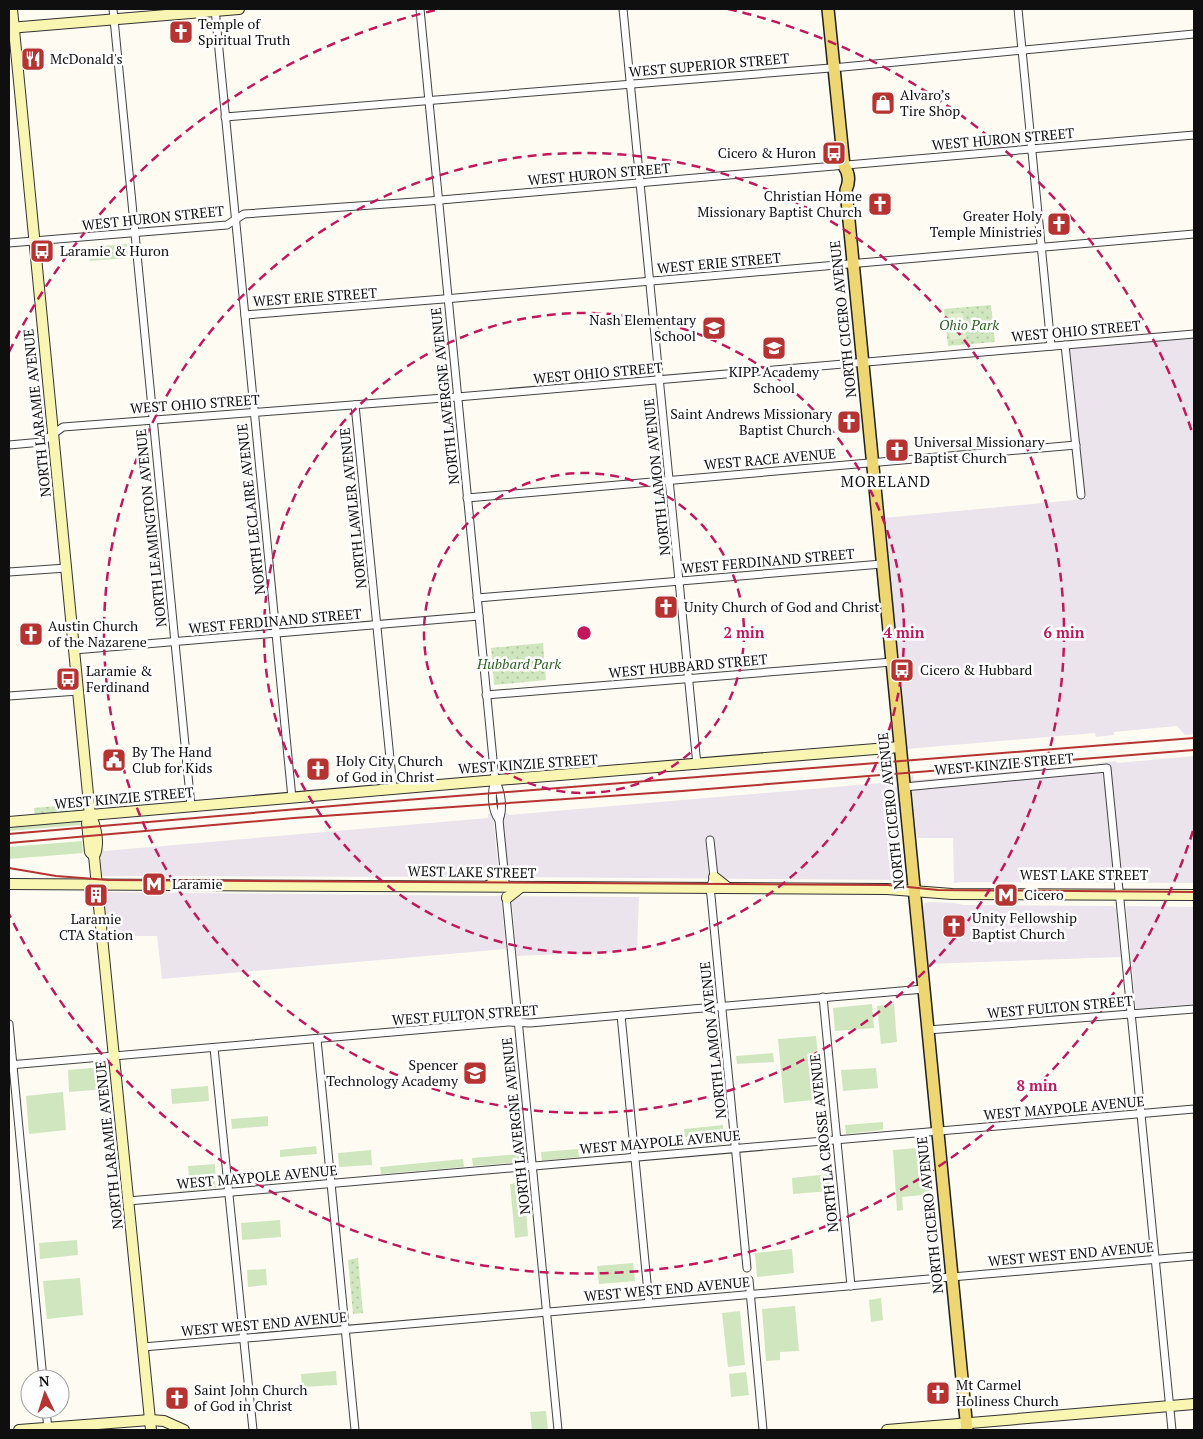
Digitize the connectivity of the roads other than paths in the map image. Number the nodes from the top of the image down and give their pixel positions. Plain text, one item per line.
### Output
1 (12, 9) edge
2 (238, 9) edge
3 (420, 9) edge
4 (624, 9) edge
5 (828, 9) edge
6 (1018, 9) edge
7 (215, 10) edge
8 (114, 14) edge
9 (11, 28) edge
10 (1194, 34) edge
11 (1022, 51) junction
12 (834, 67) junction
13 (631, 84) junction
14 (428, 100) junction
15 (225, 117) junction
16 (1194, 135) edge
17 (1032, 150) junction
18 (844, 166) junction
19 (640, 183) junction
20 (438, 200) junction
21 (236, 220) junction
22 (135, 233) junction
23 (1194, 234) edge
24 (34, 241) junction
25 (9, 243) edge
26 (1042, 248) junction
27 (853, 264) junction
28 (650, 282) junction
29 (448, 299) junction
30 (245, 315) junction
31 (1194, 334) edge
32 (1065, 344) junction
33 (1051, 346) junction
34 (863, 363) junction
35 (660, 380) junction
36 (457, 397) junction
37 (355, 405) junction
38 (254, 412) junction
39 (153, 420) junction
40 (53, 434) junction
41 (9, 445) edge
42 (1076, 445) junction
43 (872, 462) junction
44 (670, 480) junction
45 (1081, 496) dead end
46 (467, 498) junction
47 (882, 564) junction
48 (66, 568) junction
49 (9, 572) edge
50 (680, 581) junction
51 (477, 598) junction
52 (479, 616) junction
53 (377, 624) junction
54 (276, 633) junction
55 (175, 642) junction
56 (74, 650) junction
57 (892, 662) junction
58 (689, 679) junction
59 (78, 691) junction
60 (486, 695) junction
61 (9, 696) edge
62 (900, 747) junction
63 (698, 765) junction
64 (495, 780) junction
65 (904, 787) junction
66 (393, 789) junction
67 (292, 798) junction
68 (191, 806) junction
69 (90, 815) junction
70 (9, 822) edge
71 (710, 840) dead end
72 (714, 877) junction
73 (9, 884) edge
74 (97, 884) junction
75 (460, 886) junction
76 (506, 887) junction
77 (548, 887) junction
78 (710, 888) junction
79 (728, 888) junction
80 (914, 888) junction
81 (1194, 889) edge
82 (1120, 894) junction
83 (1194, 895) edge
84 (1194, 900) edge
85 (924, 989) junction
86 (823, 997) junction
87 (722, 1006) junction
88 (1194, 1008) edge
89 (1132, 1014) junction
90 (621, 1015) junction
91 (518, 1022) junction
92 (9, 1024) edge
93 (928, 1030) junction
94 (317, 1039) junction
95 (214, 1048) junction
96 (114, 1056) junction
97 (11, 1065) edge
98 (1194, 1109) edge
99 (1141, 1113) junction
100 (937, 1131) junction
101 (837, 1140) junction
102 (736, 1148) junction
103 (635, 1157) junction
104 (532, 1166) junction
105 (331, 1183) junction
106 (229, 1192) junction
107 (128, 1201) junction
108 (1194, 1256) edge
109 (1156, 1260) junction
110 (747, 1268) dead end
111 (952, 1277) junction
112 (748, 1280) dead end
113 (851, 1286) junction
114 (750, 1294) junction
115 (649, 1303) junction
116 (547, 1312) junction
117 (345, 1329) junction
118 (243, 1338) junction
119 (142, 1347) junction
120 (42, 1369) edge
121 (1194, 1404) edge
122 (1170, 1406) junction
123 (150, 1425) edge
124 (966, 1427) edge
125 (48, 1429) edge
126 (19, 1430) edge
127 (184, 1430) edge
128 (252, 1430) edge
129 (355, 1430) edge
130 (558, 1430) edge
131 (763, 1430) edge
132 (887, 1430) edge
133 (1172, 1430) edge

1 - 9 street, NORTH LARAMIE AVENUE
2 - 7 street
3 - 14 street, NORTH LAVERGNE AVENUE
4 - 13 street, NORTH LAMON AVENUE
5 - 12 main road, NORTH CICERO AVENUE
6 - 11 street
7 - 8 street
7 - 15 street, NORTH LECLAIRE AVENUE
8 - 9 street
8 - 22 street, NORTH LEAMINGTON AVENUE
9 - 24 street, NORTH LARAMIE AVENUE
10 - 11 street, WEST SUPERIOR STREET
11 - 12 street, WEST SUPERIOR STREET
11 - 17 street
12 - 13 street, WEST SUPERIOR STREET
12 - 18 main road, NORTH CICERO AVENUE
13 - 14 street, WEST SUPERIOR STREET
13 - 19 street, NORTH LAMON AVENUE
14 - 15 street, WEST SUPERIOR STREET
14 - 20 street, NORTH LAVERGNE AVENUE
15 - 21 street, NORTH LECLAIRE AVENUE
16 - 17 street, WEST HURON STREET
17 - 18 street, WEST HURON STREET
17 - 26 street
18 - 19 street, WEST HURON STREET
18 - 27 main road, NORTH CICERO AVENUE
19 - 20 street, WEST HURON STREET
19 - 28 street, NORTH LAMON AVENUE
20 - 21 street, WEST HURON STREET
20 - 29 street, NORTH LAVERGNE AVENUE
21 - 22 street, WEST HURON STREET
21 - 30 street, NORTH LECLAIRE AVENUE
22 - 24 street, WEST HURON STREET
22 - 39 street, NORTH LEAMINGTON AVENUE
23 - 26 street, WEST ERIE STREET
24 - 25 street, WEST HURON STREET
24 - 40 street, NORTH LARAMIE AVENUE
26 - 27 street, WEST ERIE STREET
26 - 33 street
27 - 28 street, WEST ERIE STREET
27 - 34 main road, NORTH CICERO AVENUE
28 - 29 street, WEST ERIE STREET
28 - 35 street, NORTH LAMON AVENUE
29 - 30 street, WEST ERIE STREET
29 - 36 street, NORTH LAVERGNE AVENUE
30 - 38 street, NORTH LECLAIRE AVENUE
31 - 32 street, WEST OHIO STREET
32 - 33 street, WEST OHIO STREET
32 - 42 street
33 - 34 street, WEST OHIO STREET
34 - 35 street, WEST OHIO STREET
34 - 43 main road, NORTH CICERO AVENUE
35 - 36 street, WEST OHIO STREET
35 - 44 street, NORTH LAMON AVENUE
36 - 37 street, WEST OHIO STREET
36 - 46 street, NORTH LAVERGNE AVENUE
37 - 38 street, WEST OHIO STREET
37 - 53 street, NORTH LAWLER AVENUE
38 - 39 street, WEST OHIO STREET
38 - 54 street, NORTH LECLAIRE AVENUE
39 - 40 street, WEST OHIO STREET
39 - 55 street, NORTH LEAMINGTON AVENUE
40 - 41 street, WEST OHIO STREET
40 - 48 street, NORTH LARAMIE AVENUE
42 - 43 street, WEST RACE AVENUE
42 - 45 street
43 - 44 street, WEST RACE AVENUE
43 - 47 main road, NORTH CICERO AVENUE
44 - 46 street, WEST RACE AVENUE
44 - 50 street, NORTH LAMON AVENUE
46 - 51 street, NORTH LAVERGNE AVENUE
47 - 50 street, WEST FERDINAND STREET
47 - 57 main road, NORTH CICERO AVENUE
48 - 49 street
48 - 56 street, NORTH LARAMIE AVENUE
50 - 51 street, WEST FERDINAND STREET
50 - 58 street, NORTH LAMON AVENUE
51 - 52 street, NORTH LAVERGNE AVENUE
52 - 53 street, WEST FERDINAND STREET
52 - 60 street, NORTH LAVERGNE AVENUE
53 - 54 street, WEST FERDINAND STREET
53 - 66 street, NORTH LAWLER AVENUE
54 - 55 street, WEST FERDINAND STREET
54 - 67 street, NORTH LECLAIRE AVENUE
55 - 56 street, WEST FERDINAND STREET
55 - 68 street, NORTH LEAMINGTON AVENUE
56 - 59 street, NORTH LARAMIE AVENUE
57 - 58 street, WEST HUBBARD STREET
57 - 62 main road, NORTH CICERO AVENUE
58 - 60 street, WEST HUBBARD STREET
58 - 63 street, NORTH LAMON AVENUE
59 - 61 street
59 - 69 street, NORTH LARAMIE AVENUE
60 - 64 street, NORTH LAVERGNE AVENUE
62 - 63 street, WEST KINZIE STREET
62 - 65 main road, NORTH CICERO AVENUE
63 - 64 street, WEST KINZIE STREET
64 - 66 street, WEST KINZIE STREET
64 - 76 street, NORTH LAVERGNE AVENUE
65 - 80 main road, NORTH CICERO AVENUE
65 - 82 street, WEST KINZIE STREET
66 - 67 street, WEST KINZIE STREET
67 - 68 street, WEST KINZIE STREET
68 - 69 street, WEST KINZIE STREET
69 - 70 street, WEST KINZIE STREET
69 - 74 street, NORTH LARAMIE AVENUE
71 - 72 street, NORTH LAMON AVENUE
72 - 78 street, NORTH LAMON AVENUE
72 - 79 street
73 - 74 street, WEST LAKE STREET
74 - 75 street, WEST LAKE STREET
74 - 96 street, NORTH LARAMIE AVENUE
75 - 76 street, WEST LAKE STREET
75 - 76 street
76 - 77 street, WEST LAKE STREET
76 - 77 street
76 - 91 street, NORTH LAVERGNE AVENUE
77 - 78 street, WEST LAKE STREET
78 - 79 street, WEST LAKE STREET
78 - 87 street, NORTH LAMON AVENUE
79 - 80 street, WEST LAKE STREET
80 - 82 street, WEST LAKE STREET
80 - 82 street, WEST LAKE STREET
80 - 85 main road, NORTH CICERO AVENUE
81 - 82 street, WEST LAKE STREET
82 - 83 street, WEST LAKE STREET
82 - 84 street, WEST LAKE STREET
82 - 89 street
85 - 86 street, WEST FULTON STREET
85 - 93 main road, NORTH CICERO AVENUE
86 - 87 street, WEST FULTON STREET
86 - 101 street, NORTH LA CROSSE AVENUE
87 - 90 street, WEST FULTON STREET
87 - 102 street, NORTH LAMON AVENUE
88 - 89 street, WEST FULTON STREET
89 - 93 street, WEST FULTON STREET
89 - 99 street
90 - 91 street, WEST FULTON STREET
90 - 103 street
91 - 94 street, WEST FULTON STREET
91 - 104 street, NORTH LAVERGNE AVENUE
92 - 97 street
93 - 100 main road, NORTH CICERO AVENUE
94 - 95 street, WEST FULTON STREET
94 - 105 street
95 - 96 street, WEST FULTON STREET
95 - 106 street
96 - 97 street, WEST FULTON STREET
96 - 107 street, NORTH LARAMIE AVENUE
97 - 120 street
98 - 99 street, WEST MAYPOLE AVENUE
99 - 100 street, WEST MAYPOLE AVENUE
99 - 109 street
100 - 101 street, WEST MAYPOLE AVENUE
100 - 111 main road, NORTH CICERO AVENUE
101 - 102 street, WEST MAYPOLE AVENUE
101 - 113 street, NORTH LA CROSSE AVENUE
102 - 103 street, WEST MAYPOLE AVENUE
102 - 110 street, NORTH LAMON AVENUE
103 - 104 street, WEST MAYPOLE AVENUE
103 - 115 street
104 - 105 street, WEST MAYPOLE AVENUE
104 - 116 street, NORTH LAVERGNE AVENUE
105 - 106 street, WEST MAYPOLE AVENUE
105 - 117 street
106 - 107 street, WEST MAYPOLE AVENUE
106 - 118 street
107 - 119 street, NORTH LARAMIE AVENUE
108 - 109 street, WEST WEST END AVENUE
109 - 111 street, WEST WEST END AVENUE
109 - 122 street
111 - 113 street, WEST WEST END AVENUE
111 - 124 main road, NORTH CICERO AVENUE
112 - 114 street
113 - 114 street, WEST WEST END AVENUE
114 - 115 street, WEST WEST END AVENUE
114 - 131 street
115 - 116 street, WEST WEST END AVENUE
116 - 117 street, WEST WEST END AVENUE
116 - 130 street, NORTH LAVERGNE AVENUE
117 - 118 street, WEST WEST END AVENUE
117 - 129 street
118 - 119 street, WEST WEST END AVENUE
118 - 128 street
119 - 123 street, NORTH LARAMIE AVENUE
121 - 122 street
122 - 124 street
122 - 133 street
123 - 125 street
123 - 127 street
124 - 132 street
125 - 126 street

